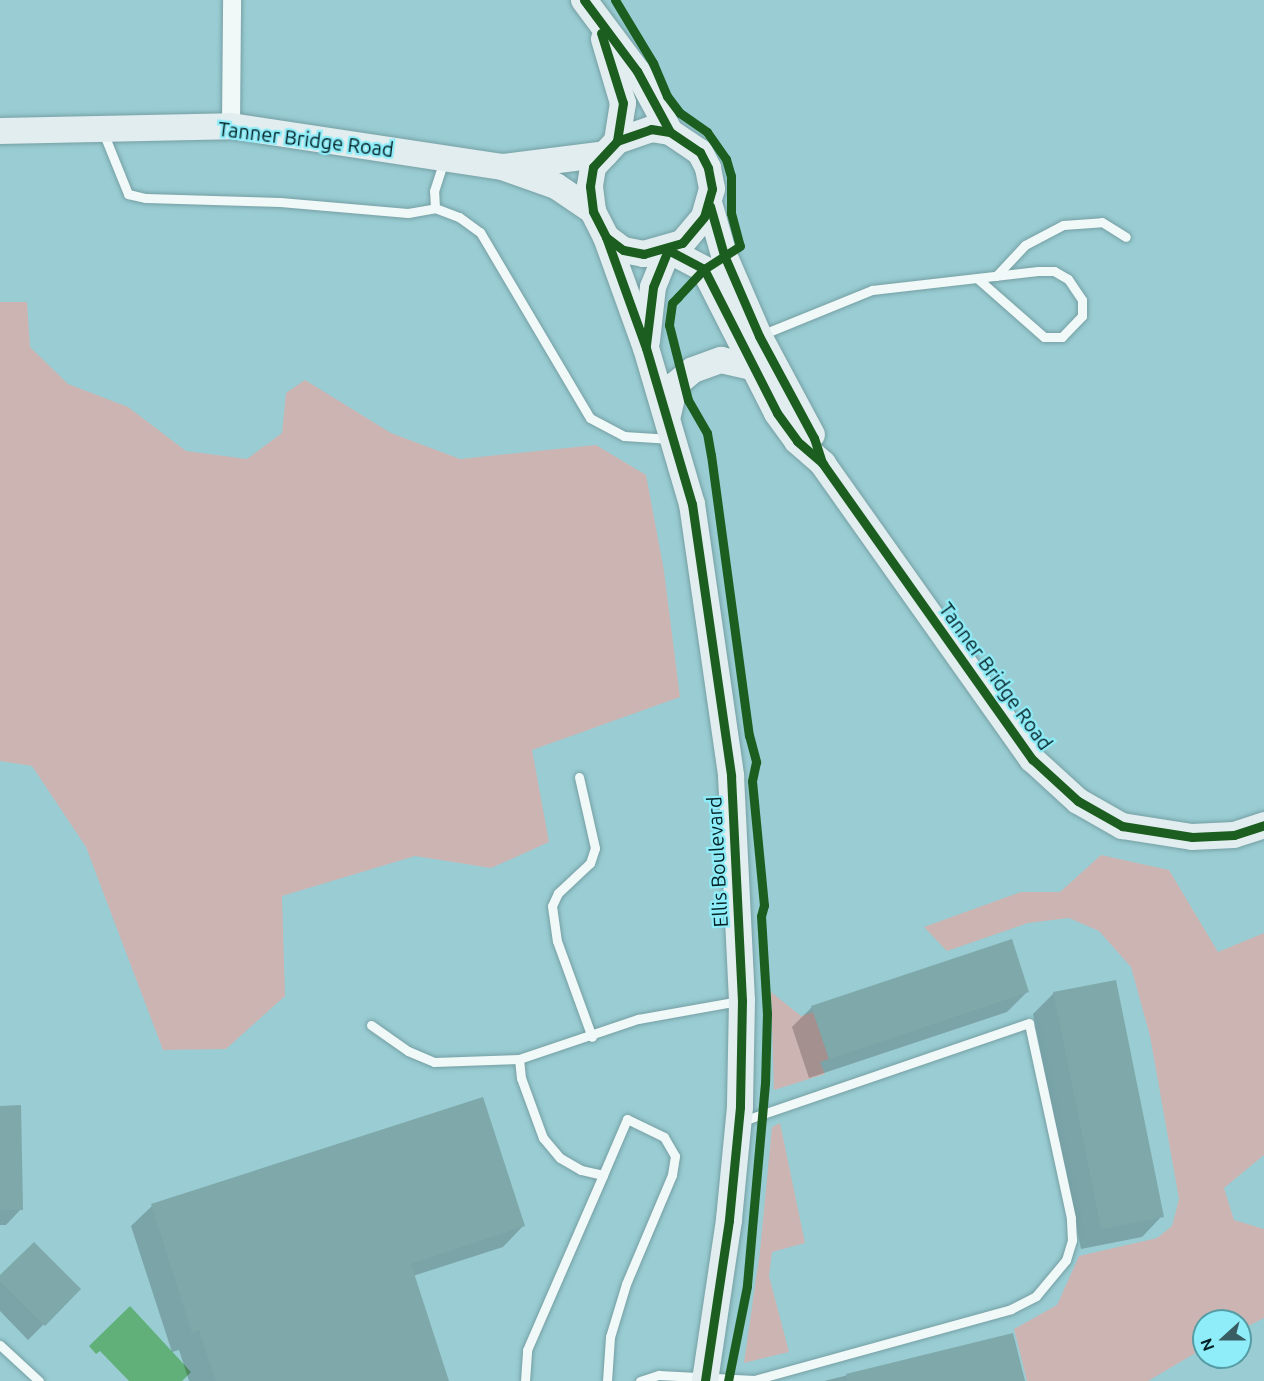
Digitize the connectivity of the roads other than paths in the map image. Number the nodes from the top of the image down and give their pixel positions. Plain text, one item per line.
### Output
1 (232, 0) edge
2 (584, 0) edge
3 (597, 22) junction
4 (231, 126) junction
5 (102, 129) junction
6 (0, 131) edge
7 (670, 132) junction
8 (611, 148) junction
9 (444, 158) junction
10 (502, 167) junction
11 (710, 206) junction
12 (435, 208) junction
13 (592, 211) junction
14 (606, 237) junction
15 (1126, 237) dead end
16 (668, 250) junction
17 (996, 276) junction
18 (978, 279) junction
19 (751, 340) junction
20 (646, 348) junction
21 (755, 368) junction
22 (671, 427) junction
23 (823, 464) junction
24 (579, 777) dead end
25 (1264, 825) edge
26 (742, 1000) junction
27 (371, 1025) dead end
28 (592, 1037) junction
29 (519, 1059) junction
30 (739, 1122) junction
31 (603, 1174) junction
32 (0, 1345) edge
33 (705, 1379) edge
34 (39, 1381) edge
35 (525, 1381) edge
36 (607, 1381) edge
37 (640, 1381) edge

1 - 4 street
2 - 3 street
3 - 7 street
3 - 8 street
4 - 5 street, Tanner Bridge Road
4 - 9 street, Tanner Bridge Road
5 - 6 street, Tanner Bridge Road
5 - 12 lane
7 - 8 street
7 - 11 street
8 - 10 street, Tanner Bridge Road
8 - 13 street
9 - 10 street, Tanner Bridge Road
9 - 12 lane
10 - 13 street, Tanner Bridge Road
11 - 16 street
11 - 19 street, Tanner Bridge Road
12 - 22 lane
13 - 14 street
14 - 16 street
14 - 20 street, Ellis Boulevard
15 - 17 lane
16 - 19 street, Tanner Bridge Road
16 - 20 street, Ellis Boulevard
17 - 18 lane
17 - 18 lane
18 - 19 lane
19 - 21 street, Tanner Bridge Road
19 - 23 street, Tanner Bridge Road
20 - 22 street, Ellis Boulevard
21 - 22 street
21 - 23 street, Tanner Bridge Road
22 - 26 street, Ellis Boulevard
23 - 25 street, Tanner Bridge Road
24 - 28 lane
26 - 28 lane
26 - 30 street, Ellis Boulevard
27 - 29 lane
28 - 29 lane
29 - 31 lane
30 - 33 street, Ellis Boulevard
30 - 33 lane
31 - 35 lane
31 - 36 lane
32 - 34 lane
33 - 37 lane

